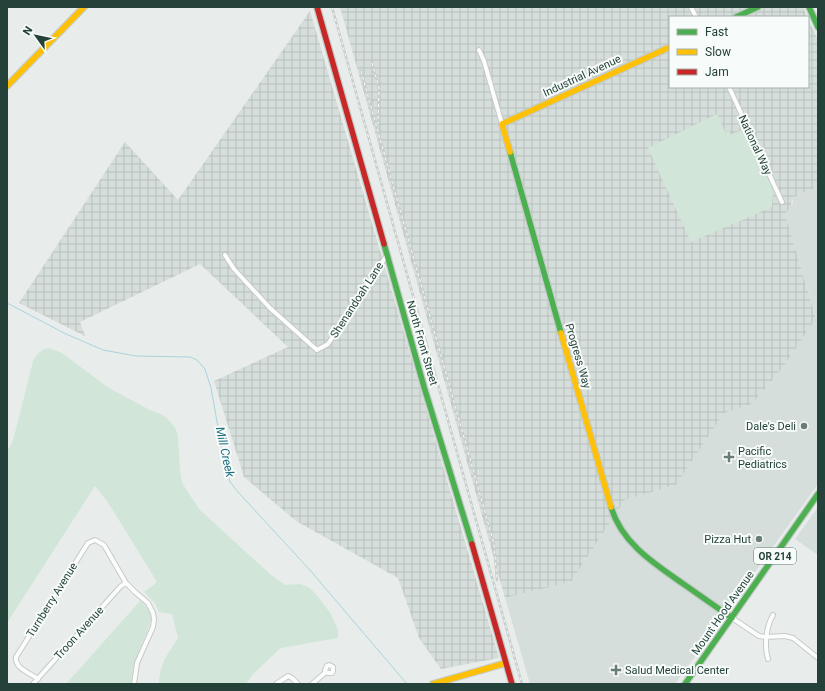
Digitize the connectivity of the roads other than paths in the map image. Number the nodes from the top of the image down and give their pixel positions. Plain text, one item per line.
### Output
1 (84, 7) edge
2 (317, 7) edge
3 (758, 7) edge
4 (809, 7) edge
5 (738, 16) edge
6 (818, 27) edge
7 (669, 47) edge
8 (479, 50) dead end
9 (7, 86) edge
10 (729, 88) edge
11 (502, 124) junction
12 (782, 202) dead end
13 (225, 255) dead end
14 (387, 255) junction
15 (818, 494) edge
16 (126, 583) junction
17 (773, 615) dead end
18 (732, 618) junction
19 (767, 637) junction
20 (818, 658) edge
21 (768, 659) dead end
22 (506, 663) junction
23 (326, 672) dead end
24 (38, 679) junction
25 (33, 684) edge
26 (134, 684) edge
27 (276, 684) edge
28 (298, 684) edge
29 (312, 684) edge
30 (433, 684) edge
31 (512, 684) edge
32 (685, 684) edge

1 - 9 street
2 - 14 street, North Front Street
3 - 5 street
4 - 6 street
7 - 11 street, Industrial Avenue
8 - 11 street, Progress Way
10 - 12 street, National Way
11 - 18 street, Progress Way
13 - 14 street, Shenandoah Lane
14 - 22 street, North Front Street
15 - 18 street, Mount Hood Avenue / OR 214
16 - 24 street, Troon Avenue
16 - 24 street, Turnberry Avenue
16 - 26 street
17 - 19 street
18 - 19 street
18 - 32 street, Mount Hood Avenue / OR 214
19 - 20 street
19 - 21 street
22 - 30 street
22 - 31 street, North Front Street
23 - 29 street
24 - 25 street, Troon Avenue
27 - 28 street

